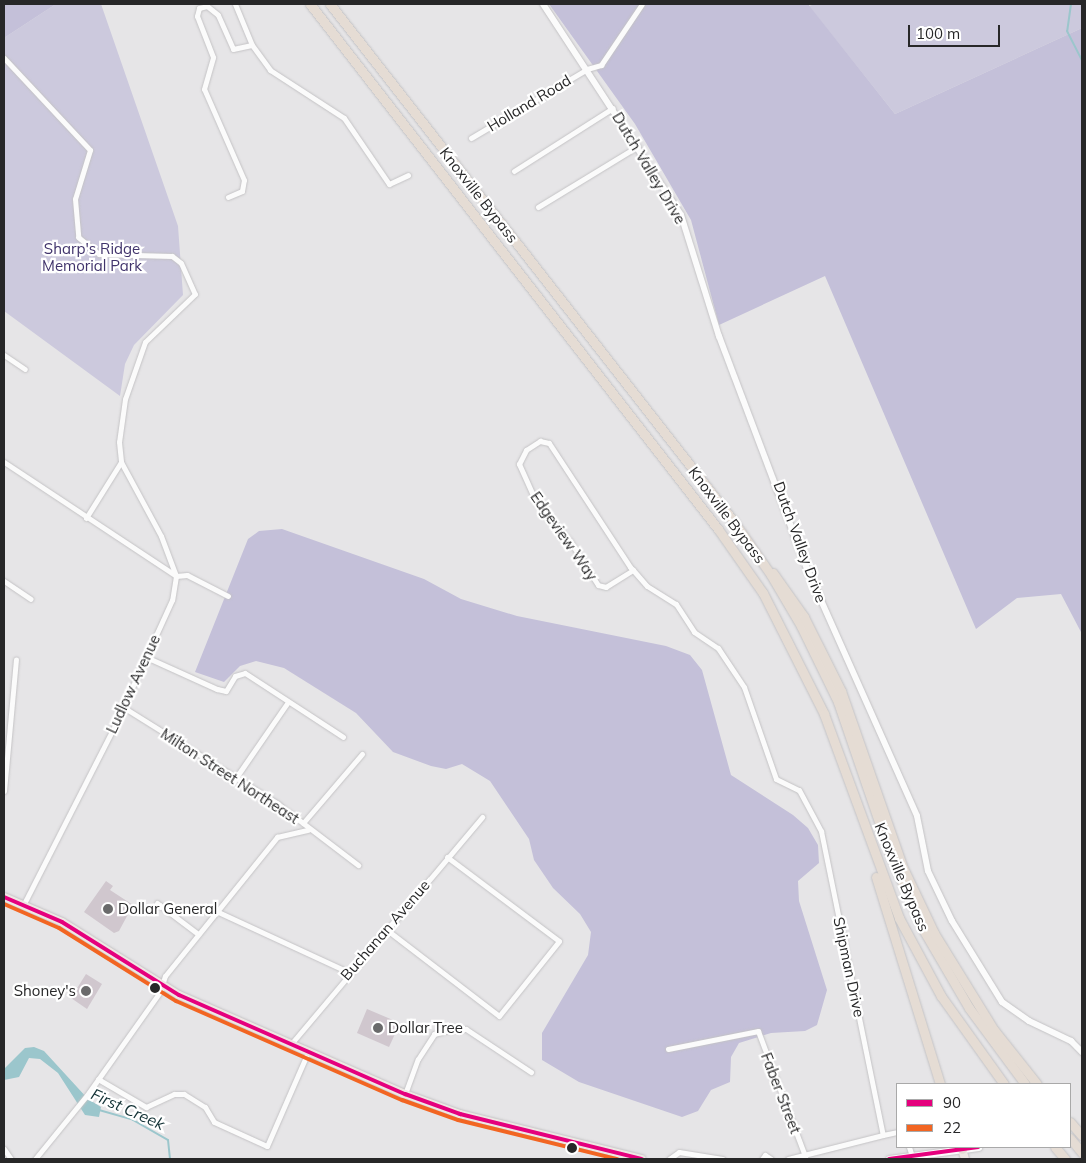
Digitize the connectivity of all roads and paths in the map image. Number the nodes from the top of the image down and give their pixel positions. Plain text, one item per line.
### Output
1 (235, 4) edge
2 (310, 4) edge
3 (330, 4) edge
4 (543, 4) edge
5 (642, 4) edge
6 (252, 45) junction
7 (4, 58) edge
8 (586, 69) junction
9 (613, 108) junction
10 (471, 138) dead end
11 (638, 146) junction
12 (514, 171) dead end
13 (408, 175) dead end
14 (228, 197) dead end
15 (538, 208) dead end
16 (4, 355) edge
17 (25, 369) dead end
18 (4, 462) edge
19 (121, 462) junction
20 (86, 518) junction
21 (762, 561) junction
22 (633, 570) junction
23 (176, 576) junction
24 (4, 581) edge
25 (228, 596) dead end
26 (31, 598) dead end
27 (146, 657) junction
28 (16, 660) dead end
29 (288, 702) junction
30 (123, 707) junction
31 (343, 737) dead end
32 (6, 744) edge
33 (362, 754) dead end
34 (235, 779) junction
35 (799, 790) joint
36 (4, 791) edge
37 (482, 817) dead end
38 (303, 823) junction
39 (308, 830) junction
40 (867, 840) junction
41 (447, 856) junction
42 (358, 865) dead end
43 (4, 896) edge
44 (25, 902) junction
45 (157, 903) dead end
46 (216, 911) junction
47 (387, 930) junction
48 (198, 934) junction
49 (348, 972) junction
50 (162, 985) junction
51 (291, 1044) junction
52 (668, 1049) dead end
53 (308, 1052) junction
54 (1082, 1052) edge
55 (531, 1072) dead end
56 (98, 1079) junction
57 (940, 1083) edge
58 (1003, 1083) edge
59 (1024, 1083) edge
60 (1035, 1083) edge
61 (405, 1094) junction
62 (1071, 1123) edge
63 (896, 1132) edge
64 (1082, 1134) edge
65 (884, 1135) junction
66 (1071, 1137) edge
67 (909, 1148) edge
68 (961, 1148) edge
69 (1056, 1148) edge
70 (4, 1149) edge
71 (1082, 1153) edge
72 (805, 1156) junction
73 (912, 1156) junction
74 (1064, 1158) edge
75 (10, 1159) edge
76 (35, 1159) edge
77 (642, 1159) edge
78 (669, 1159) edge
79 (722, 1159) edge
80 (762, 1159) edge
81 (771, 1159) edge
82 (788, 1159) edge
83 (889, 1159) edge
84 (965, 1159) edge

1 - 6 street
2 - 40 highway, Knoxville Bypass
3 - 21 highway, Knoxville Bypass
4 - 8 street, Dutch Valley Drive
5 - 8 street, Holland Road
6 - 13 street
6 - 14 street
7 - 19 street
8 - 9 street, Dutch Valley Drive
8 - 10 street, Holland Road
9 - 11 street, Dutch Valley Drive
9 - 12 street
11 - 15 street
11 - 54 street, Dutch Valley Drive
16 - 17 street
18 - 20 street
19 - 20 street
19 - 23 street
20 - 23 street
21 - 59 highway, Knoxville Bypass
21 - 60 highway
22 - 22 street, Edgeview Way
22 - 35 street, Edgeview Way
23 - 25 street
23 - 27 street, Ludlow Avenue
24 - 26 street
27 - 29 street
27 - 30 street, Ludlow Avenue
28 - 32 street
29 - 31 street
29 - 34 street
30 - 34 street, Milton Street Northeast
30 - 44 street, Ludlow Avenue
32 - 36 street
33 - 38 street
34 - 38 street, Milton Street Northeast
35 - 65 street, Shipman Drive
37 - 41 street, Buchanan Avenue
38 - 39 street, Milton Street Northeast
39 - 42 street, Milton Street Northeast
39 - 46 street
40 - 57 highway
40 - 58 highway, Knoxville Bypass
41 - 47 street, Buchanan Avenue
41 - 47 street
43 - 44 main road
44 - 50 main road
45 - 48 street
46 - 48 street
46 - 49 street
47 - 49 street, Buchanan Avenue
48 - 50 street
49 - 51 street, Buchanan Avenue
50 - 51 main road
50 - 56 street
51 - 53 main road
52 - 72 street, Faber Street
53 - 56 street
53 - 61 main road
55 - 61 street
56 - 76 street
61 - 77 main road
62 - 64 highway, bridge
63 - 65 street
65 - 72 street
66 - 71 highway
67 - 73 street
68 - 73 main road
68 - 84 main road
69 - 74 highway
70 - 75 street
72 - 82 street
73 - 83 main road
78 - 79 street
80 - 81 street

